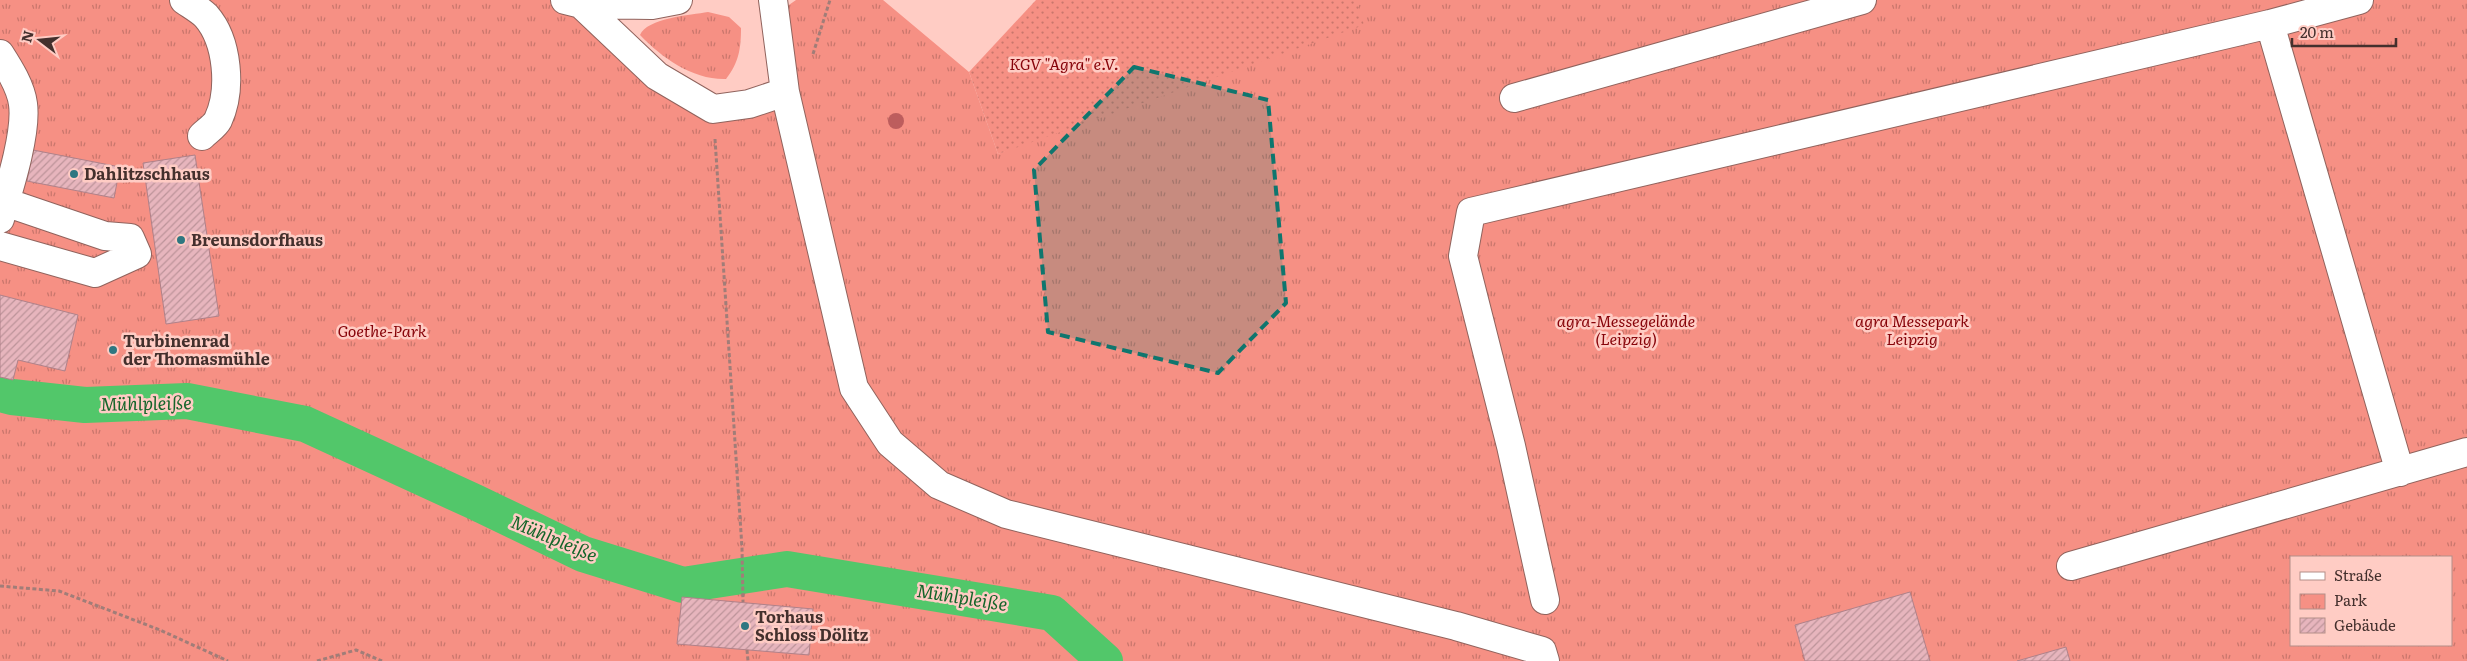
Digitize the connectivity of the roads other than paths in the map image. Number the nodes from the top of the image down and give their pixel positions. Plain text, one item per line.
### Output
1 (184, 0) edge
2 (678, 0) edge
3 (773, 0) edge
4 (1862, 0) edge
5 (2359, 0) edge
6 (573, 2) edge
7 (2270, 24) junction
8 (0, 54) edge
9 (785, 92) junction
10 (1514, 98) dead end
11 (202, 136) dead end
12 (3, 211) edge
13 (0, 246) edge
14 (2467, 452) edge
15 (2400, 472) junction
16 (2071, 566) dead end
17 (1545, 600) dead end
18 (1545, 661) edge

1 - 11 street
2 - 6 street
3 - 9 street
4 - 10 street
5 - 7 street
6 - 9 street
7 - 15 street
7 - 17 street
8 - 12 street
9 - 18 street
12 - 13 street
14 - 15 street
15 - 16 street

